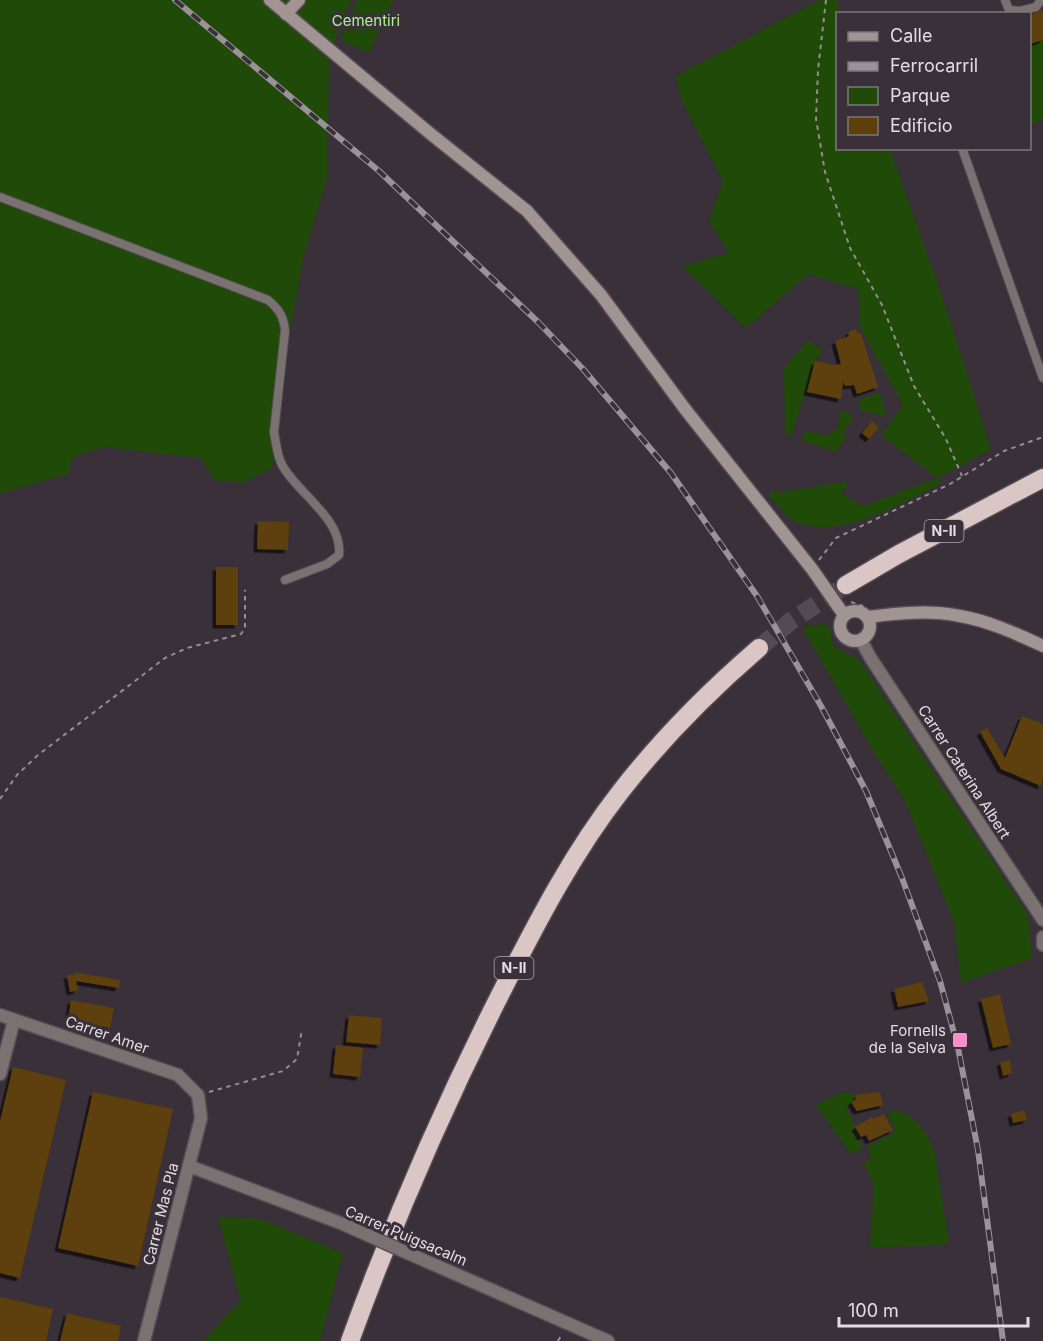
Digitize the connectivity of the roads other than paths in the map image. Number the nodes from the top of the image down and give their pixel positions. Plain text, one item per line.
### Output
1 (270, 0) edge
2 (299, 0) edge
3 (1005, 0) edge
4 (1041, 0) edge
5 (1008, 12) edge
6 (286, 14) junction
7 (963, 150) edge
8 (0, 196) edge
9 (1043, 378) edge
10 (1043, 478) edge
11 (285, 580) dead end
12 (846, 585) tunnel mouth
13 (844, 615) junction
14 (868, 617) junction
15 (861, 640) junction
16 (1043, 646) edge
17 (759, 648) tunnel mouth
18 (1043, 920) edge
19 (1043, 937) edge
20 (1043, 945) edge
21 (0, 1015) edge
22 (14, 1020) junction
23 (0, 1074) edge
24 (198, 1095) joint
25 (189, 1166) junction
26 (144, 1341) edge
27 (350, 1341) edge
28 (608, 1341) edge

1 - 6 street
2 - 6 street
3 - 5 lane
4 - 5 lane
6 - 13 street
7 - 9 lane
8 - 11 lane
10 - 12 highway, N-II
13 - 14 street
13 - 15 street
14 - 15 street
14 - 16 street
15 - 18 street, Carrer Caterina Albert
17 - 27 highway, N-II
19 - 20 street
21 - 22 street, Carrer Amer
22 - 23 street
22 - 24 street, Carrer Amer
24 - 25 street, Carrer Mas Pla
25 - 26 street, Carrer Mas Pla
25 - 28 street, Carrer Puigsacalm, bridge

